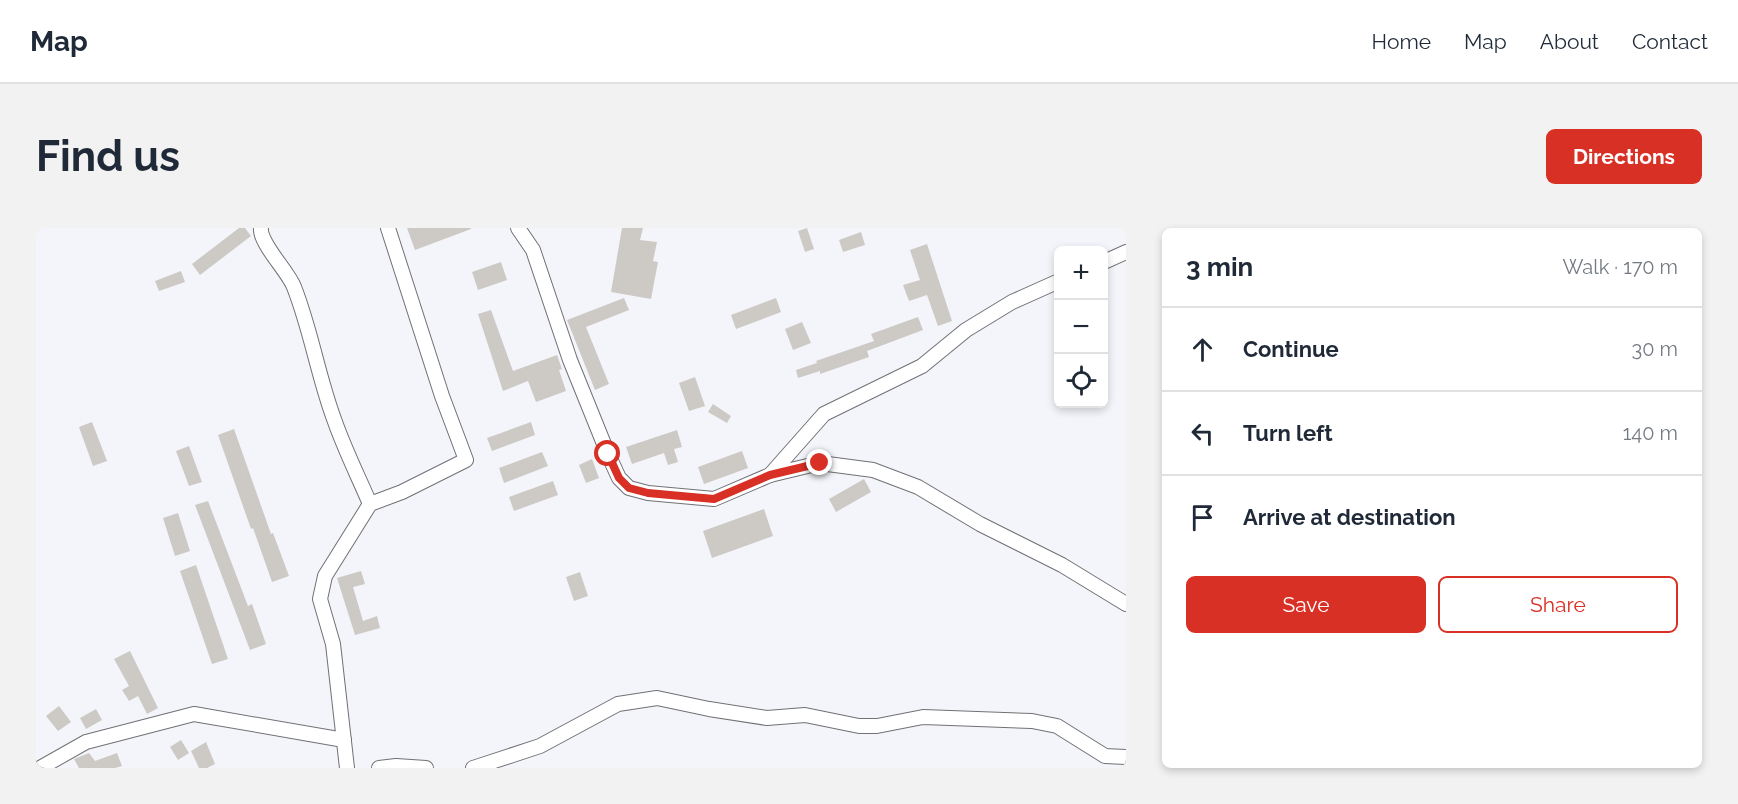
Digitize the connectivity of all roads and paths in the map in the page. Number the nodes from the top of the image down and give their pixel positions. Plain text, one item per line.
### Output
1 (261, 228) edge
2 (388, 228) edge
3 (518, 228) edge
4 (1126, 252) edge
5 (1108, 260) edge
6 (1054, 283) edge
7 (770, 475) junction
8 (370, 504) junction
9 (1126, 604) edge
10 (344, 740) junction
11 (1126, 757) edge
12 (40, 768) edge
13 (347, 768) edge
14 (379, 768) edge
15 (426, 768) edge
16 (473, 768) edge

1 - 8 street
2 - 8 street
3 - 7 street
4 - 5 street
6 - 7 street
7 - 9 street
8 - 10 street
10 - 12 street
10 - 13 street
11 - 16 street
14 - 15 street

